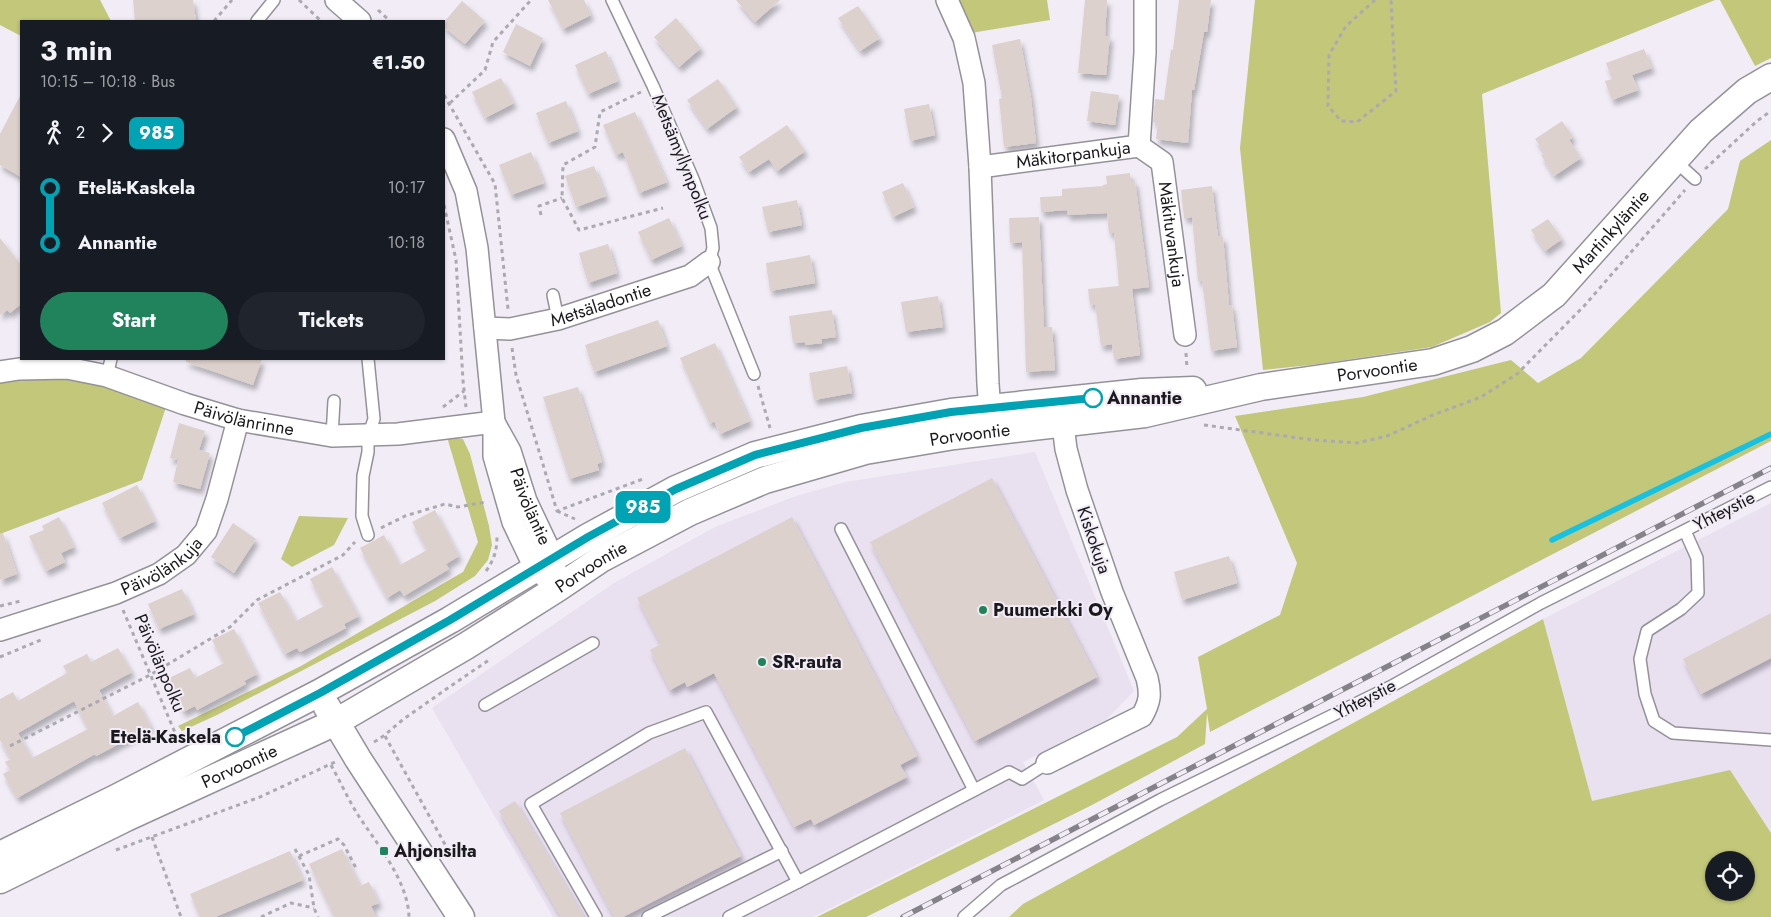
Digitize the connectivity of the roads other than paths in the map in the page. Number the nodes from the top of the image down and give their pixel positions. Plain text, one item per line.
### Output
1 (274, 0) edge
2 (336, 0) edge
3 (612, 0) edge
4 (947, 0) edge
5 (1145, 0) edge
6 (258, 20) edge
7 (359, 20) edge
8 (1771, 77) edge
9 (445, 141) edge
10 (1139, 146) junction
11 (1674, 160) junction
12 (980, 167) junction
13 (1695, 179) road end
14 (709, 262) junction
15 (553, 295) dead end
16 (558, 318) junction
17 (485, 328) junction
18 (1185, 335) dead end
19 (368, 360) edge
20 (1433, 362) joint
21 (109, 367) edge
22 (0, 372) edge
23 (754, 374) road end
24 (334, 402) dead end
25 (1062, 412) junction
26 (238, 420) junction
27 (991, 420) junction
28 (494, 422) junction
29 (332, 436) junction
30 (368, 436) junction
31 (1771, 487) edge
32 (841, 529) dead end
33 (1685, 531) junction
34 (368, 535) road end
35 (544, 563) junction
36 (558, 588) junction
37 (0, 630) edge
38 (593, 643) dead end
39 (320, 693) junction
40 (485, 705) dead end
41 (336, 722) junction
42 (1771, 740) edge
43 (1047, 763) joint
44 (974, 790) junction
45 (782, 851) junction
46 (0, 855) edge
47 (0, 880) edge
48 (798, 882) junction
49 (461, 917) edge
50 (596, 917) edge
51 (648, 917) edge
52 (729, 917) edge
53 (964, 917) edge

1 - 6 lane
2 - 7 street
3 - 14 lane, Metsämyllynpolku
4 - 12 street
5 - 10 street, Mäkitorpankuja
8 - 11 street, Martinkyläntie
9 - 17 street, Päivöläntie
10 - 12 street, Mäkitorpankuja
10 - 18 street, Mäkituvankuja
11 - 13 lane
11 - 20 street, Martinkyläntie
12 - 27 street
14 - 16 street, Metsäladontie
14 - 23 lane, Metsämyllynpolku
15 - 16 lane
16 - 17 street, Metsäladontie
17 - 28 street, Päivöläntie
19 - 30 lane
20 - 25 street, Porvoontie
21 - 22 street, Päivölänrinne
21 - 26 street, Päivölänrinne
24 - 29 lane
25 - 27 street, Porvoontie
25 - 43 street, Kiskokuja
26 - 29 street, Päivölänrinne
26 - 37 street, Päivölänkuja
27 - 35 street, Porvoontie
27 - 36 street, Porvoontie
28 - 30 street, Päivölänrinne
28 - 35 street, Päivöläntie
29 - 30 street, Päivölänrinne
30 - 34 lane
31 - 33 lane, Yhteystie
32 - 44 lane
33 - 42 lane
33 - 53 lane, Yhteystie
35 - 36 street, Päivöläntie
35 - 39 street, Porvoontie
36 - 41 street, Porvoontie
38 - 40 lane
39 - 41 street
39 - 46 street, Porvoontie
41 - 47 street, Porvoontie
41 - 49 street
43 - 44 lane
44 - 48 lane
45 - 48 lane
45 - 50 lane
45 - 51 lane
48 - 52 lane

